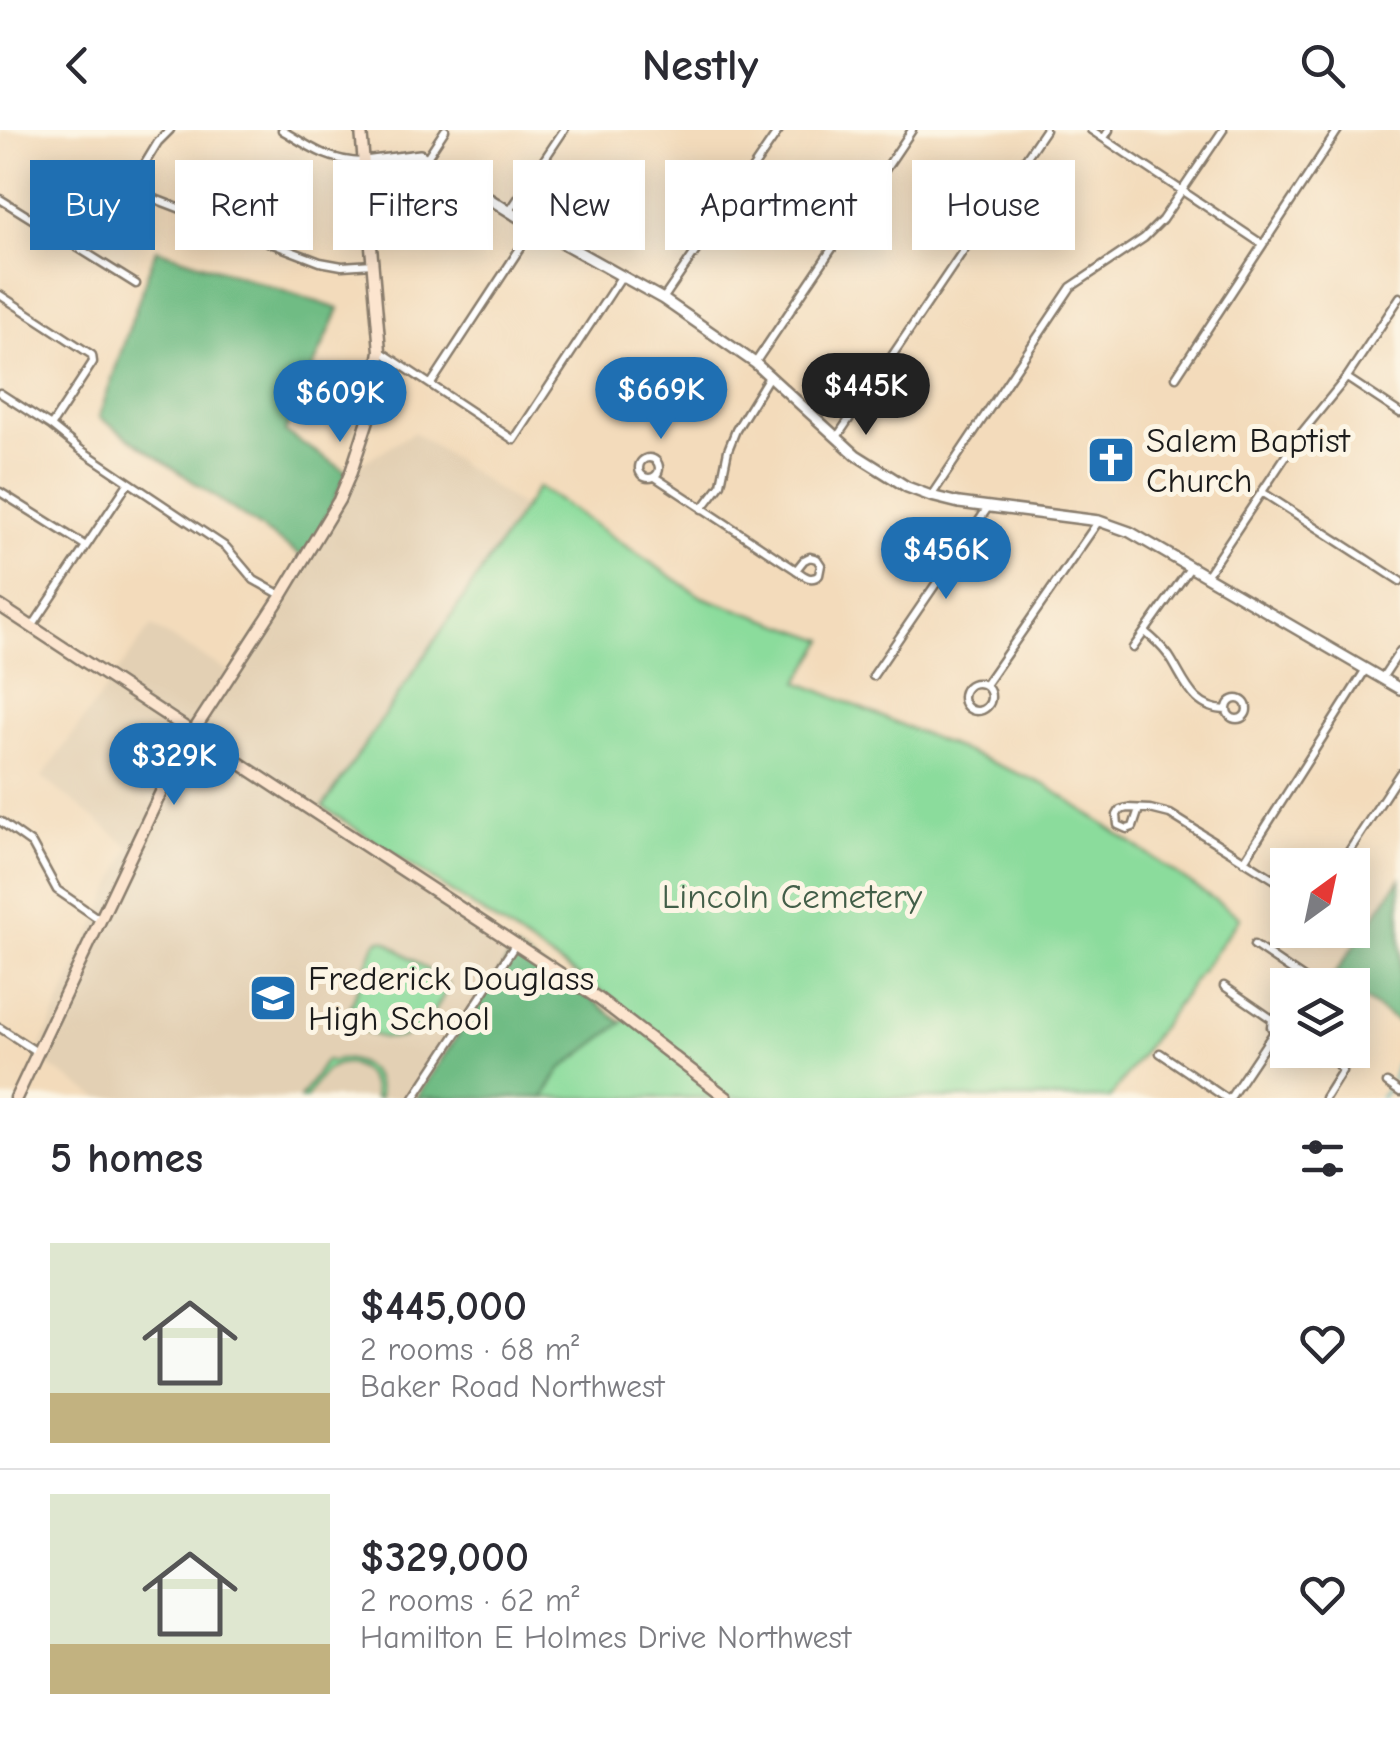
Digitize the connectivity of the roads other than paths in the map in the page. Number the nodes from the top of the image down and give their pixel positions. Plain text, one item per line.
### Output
1 (170, 130) edge
2 (282, 130) edge
3 (361, 130) edge
4 (446, 130) edge
5 (564, 130) edge
6 (779, 130) edge
7 (912, 130) edge
8 (1045, 130) edge
9 (1091, 130) edge
10 (1109, 130) edge
11 (1224, 130) edge
12 (1338, 130) edge
13 (1104, 138) junction
14 (426, 159) junction
15 (147, 160) edge
16 (338, 160) edge
17 (364, 160) edge
18 (380, 160) edge
19 (1183, 191) junction
20 (0, 199) edge
21 (155, 199) edge
22 (509, 212) junction
23 (513, 214) edge
24 (30, 218) edge
25 (1262, 244) junction
26 (81, 250) edge
27 (373, 250) edge
28 (519, 250) edge
29 (575, 250) edge
30 (374, 264) junction
31 (621, 276) junction
32 (136, 284) dead end
33 (0, 295) edge
34 (1400, 298) edge
35 (662, 300) junction
36 (380, 351) junction
37 (755, 363) junction
38 (770, 375) junction
39 (1176, 377) dead end
40 (1347, 377) junction
41 (431, 384) junction
42 (0, 392) edge
43 (1400, 413) edge
44 (51, 426) junction
45 (836, 438) junction
46 (656, 477) dead end
47 (129, 482) junction
48 (0, 492) edge
49 (1262, 492) junction
50 (932, 496) junction
51 (989, 506) junction
52 (702, 509) junction
53 (1098, 520) junction
54 (86, 546) junction
55 (1190, 568) junction
56 (796, 570) dead end
57 (1205, 577) junction
58 (1400, 581) edge
59 (282, 595) junction
60 (0, 606) edge
61 (32, 627) junction
62 (1145, 632) junction
63 (1133, 648) dead end
64 (1400, 650) edge
65 (1366, 670) junction
66 (873, 676) dead end
67 (1382, 678) junction
68 (985, 686) junction
69 (1400, 688) edge
70 (1227, 710) dead end
71 (204, 712) junction
72 (170, 718) junction
73 (191, 732) junction
74 (215, 748) junction
75 (180, 752) junction
76 (1400, 773) edge
77 (1139, 809) dead end
78 (0, 821) edge
79 (1351, 848) edge
80 (1244, 861) junction
81 (1270, 877) edge
82 (99, 920) junction
83 (516, 944) junction
84 (1254, 945) dead end
85 (1287, 968) edge
86 (1224, 986) dead end
87 (1270, 1018) edge
88 (0, 1028) edge
89 (1270, 1038) edge
90 (37, 1052) junction
91 (1160, 1053) dead end
92 (1340, 1068) edge
93 (16, 1098) edge
94 (414, 1098) edge
95 (727, 1098) edge
96 (1228, 1098) edge
97 (1325, 1098) edge

1 - 15 street
2 - 16 street
3 - 17 main road
4 - 14 street
5 - 22 street
6 - 35 street
7 - 37 street
8 - 45 street
9 - 13 street
10 - 13 street
11 - 19 street
12 - 25 street
13 - 19 street
14 - 18 street
14 - 22 street
19 - 25 street
19 - 50 street
20 - 24 street
21 - 30 street
22 - 23 street
25 - 39 street
26 - 32 street
27 - 30 main road
28 - 41 street
29 - 31 street
30 - 36 main road
31 - 35 street
31 - 41 street
33 - 44 street
34 - 40 street
35 - 37 street
36 - 41 street
36 - 59 main road
37 - 38 street
38 - 45 street
38 - 52 street
40 - 43 street
40 - 49 street
42 - 44 street
44 - 47 street
45 - 50 street
46 - 52 street
47 - 54 street
47 - 59 street
48 - 54 street
49 - 57 street
49 - 58 street
50 - 51 street
51 - 53 street
51 - 66 street
52 - 56 street
53 - 55 street
53 - 68 street
54 - 61 street
55 - 57 street
55 - 62 street
57 - 65 street
59 - 71 main road
60 - 61 main road
61 - 72 main road
62 - 63 street
62 - 70 street
64 - 67 street
65 - 67 street
65 - 80 street
67 - 69 street
68 - 68 street
71 - 72 main road
71 - 73 main road
71 - 74 main road
72 - 73 main road
72 - 75 main road
73 - 74 main road
73 - 75 main road
74 - 75 main road
74 - 83 main road
75 - 82 main road
76 - 79 street
77 - 80 street
78 - 82 street
80 - 81 street
82 - 90 main road
83 - 94 street
83 - 95 main road
84 - 85 street
86 - 87 street
88 - 90 street
89 - 96 street
90 - 93 main road
91 - 96 street
92 - 97 street

